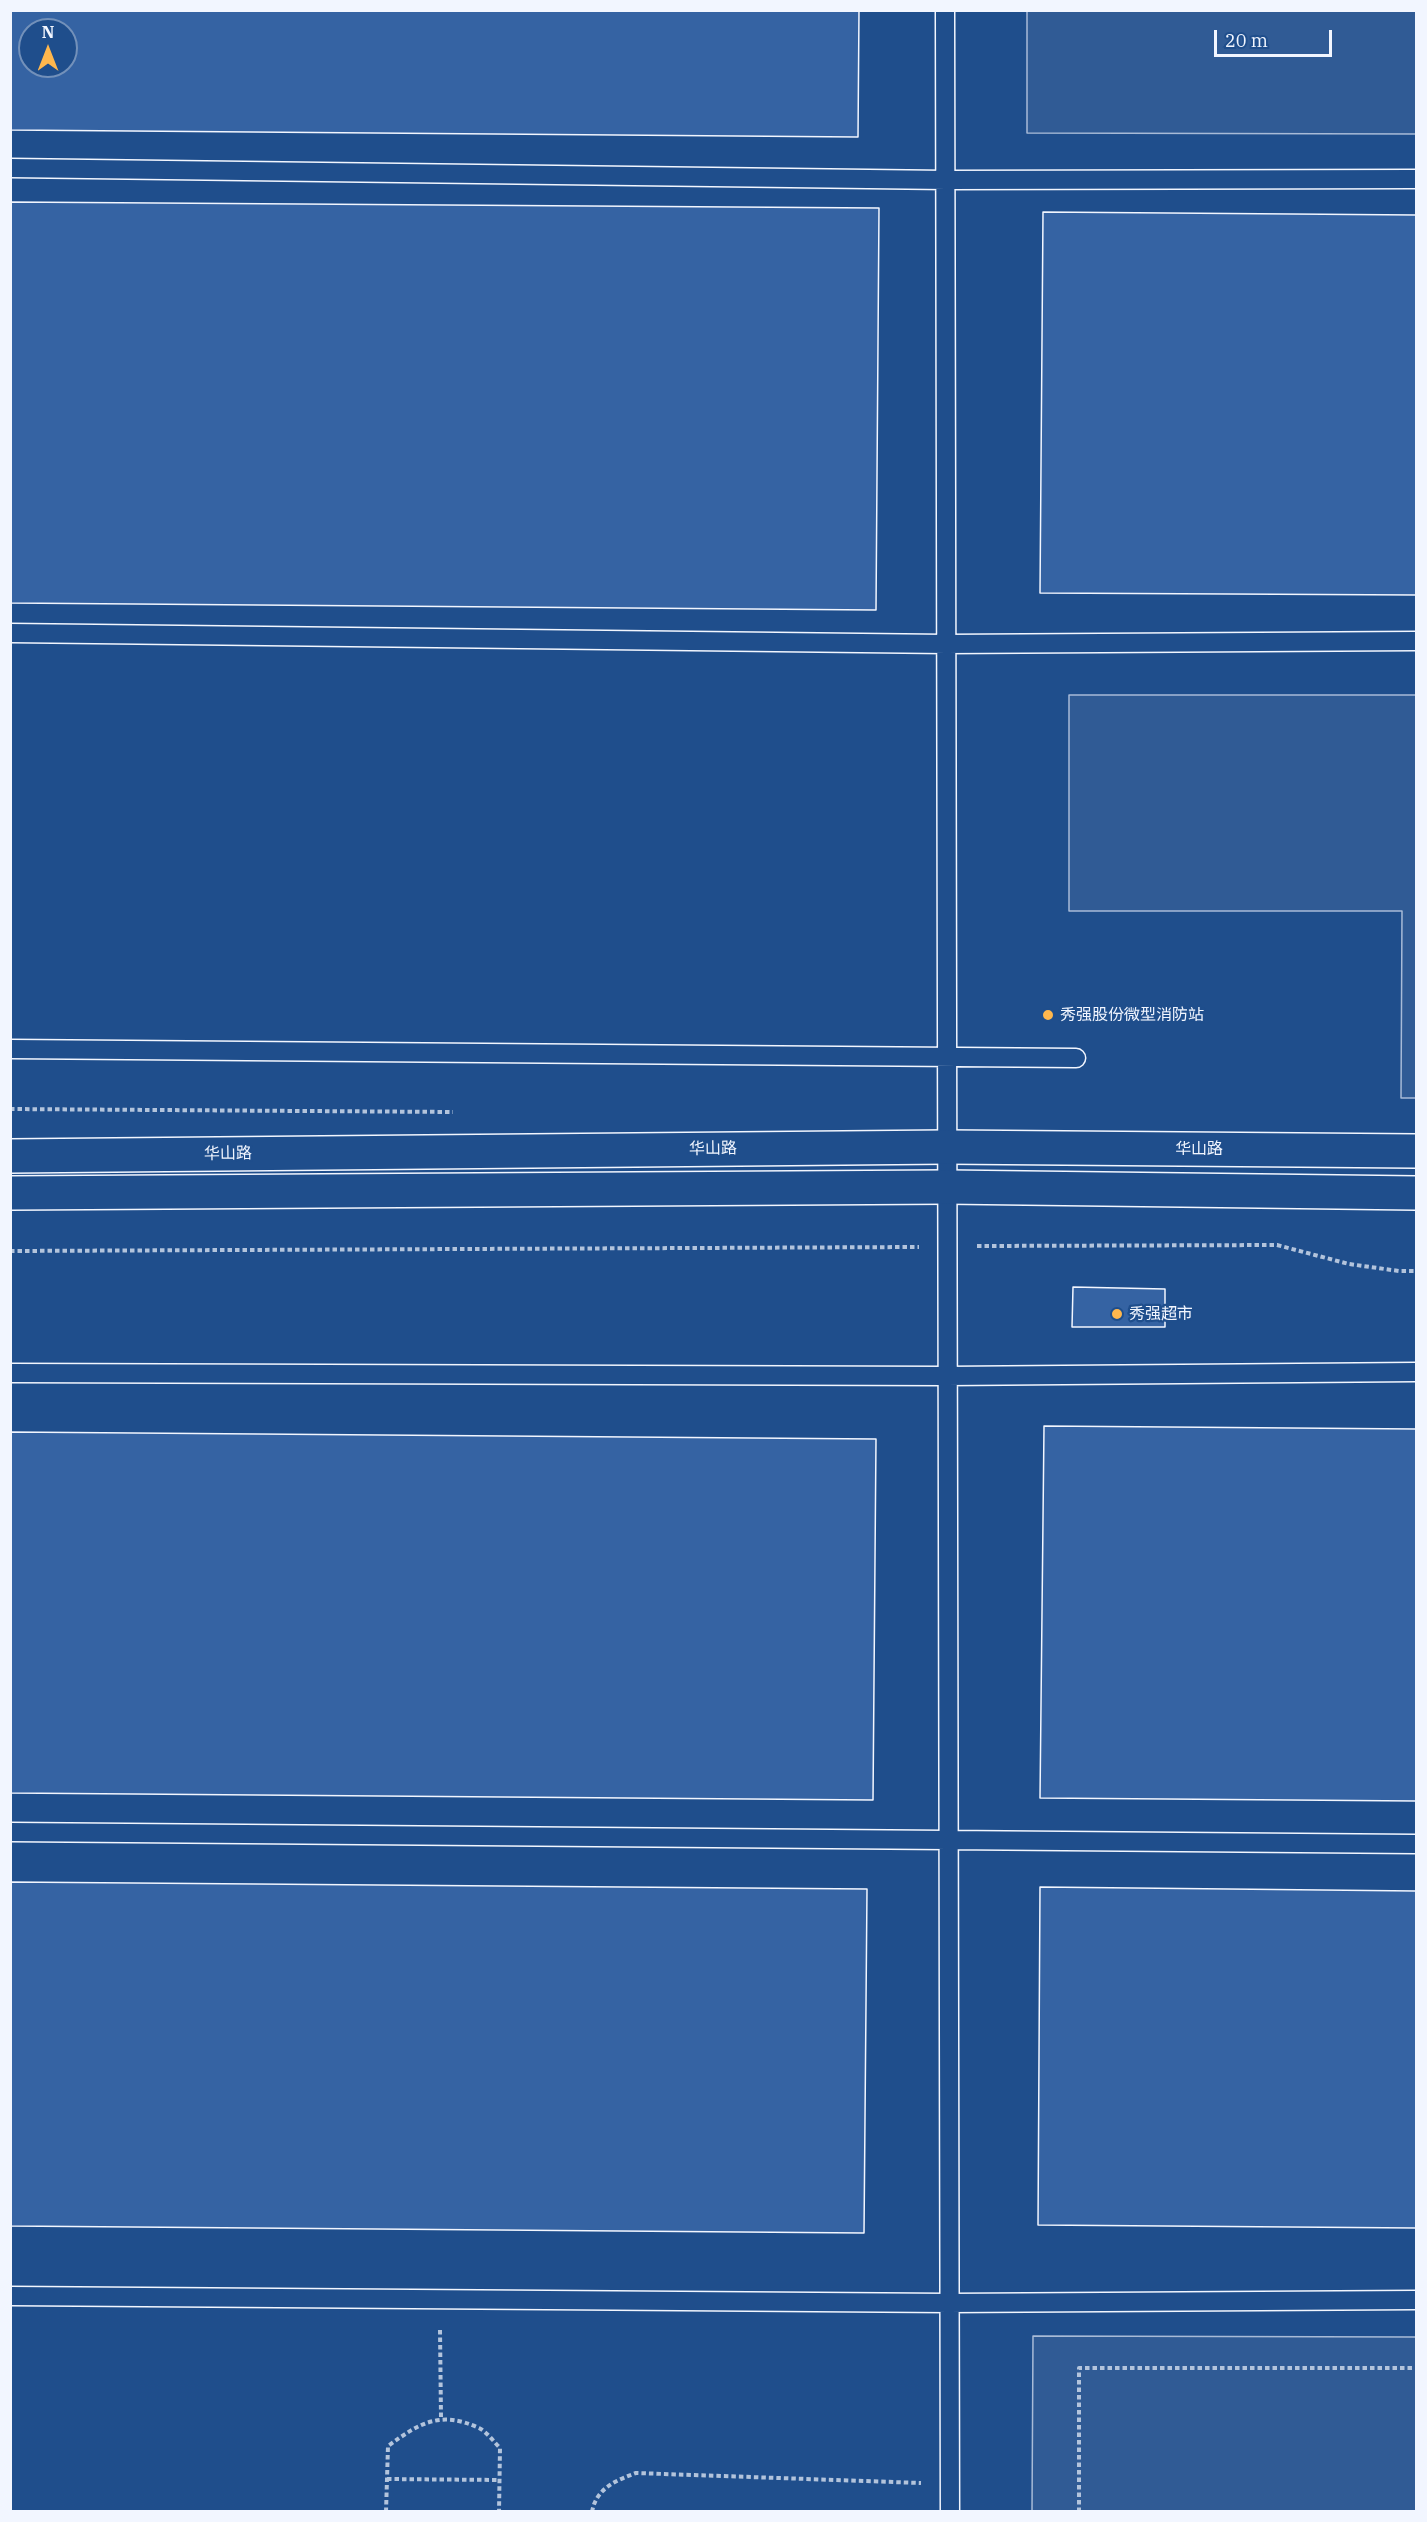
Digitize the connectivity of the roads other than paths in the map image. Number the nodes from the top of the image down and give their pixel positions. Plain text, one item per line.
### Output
1 (945, 10) edge
2 (10, 168) edge
3 (1416, 179) edge
4 (946, 180) junction
5 (10, 633) edge
6 (1416, 640) edge
7 (946, 644) junction
8 (10, 1049) edge
9 (947, 1057) junction
10 (1076, 1058) dead end
11 (947, 1147) junction
12 (1416, 1151) edge
13 (10, 1156) edge
14 (947, 1187) junction
15 (10, 1193) edge
16 (1416, 1193) edge
17 (1416, 1372) edge
18 (10, 1373) edge
19 (947, 1376) junction
20 (10, 1832) edge
21 (948, 1841) junction
22 (1416, 1844) edge
23 (10, 2296) edge
24 (1416, 2300) edge
25 (949, 2303) junction
26 (950, 2511) edge

1 - 4 lane
2 - 4 lane
3 - 4 lane
4 - 7 lane
5 - 7 lane
6 - 7 lane
7 - 9 lane
8 - 9 lane
9 - 10 lane
9 - 11 lane
11 - 12 street, 华山路
11 - 13 street, 华山路
11 - 14 lane
14 - 15 street
14 - 16 street
14 - 19 lane
17 - 19 lane
18 - 19 lane
19 - 21 lane
20 - 21 lane
21 - 22 lane
21 - 25 lane
23 - 25 lane
24 - 25 lane
25 - 26 lane

